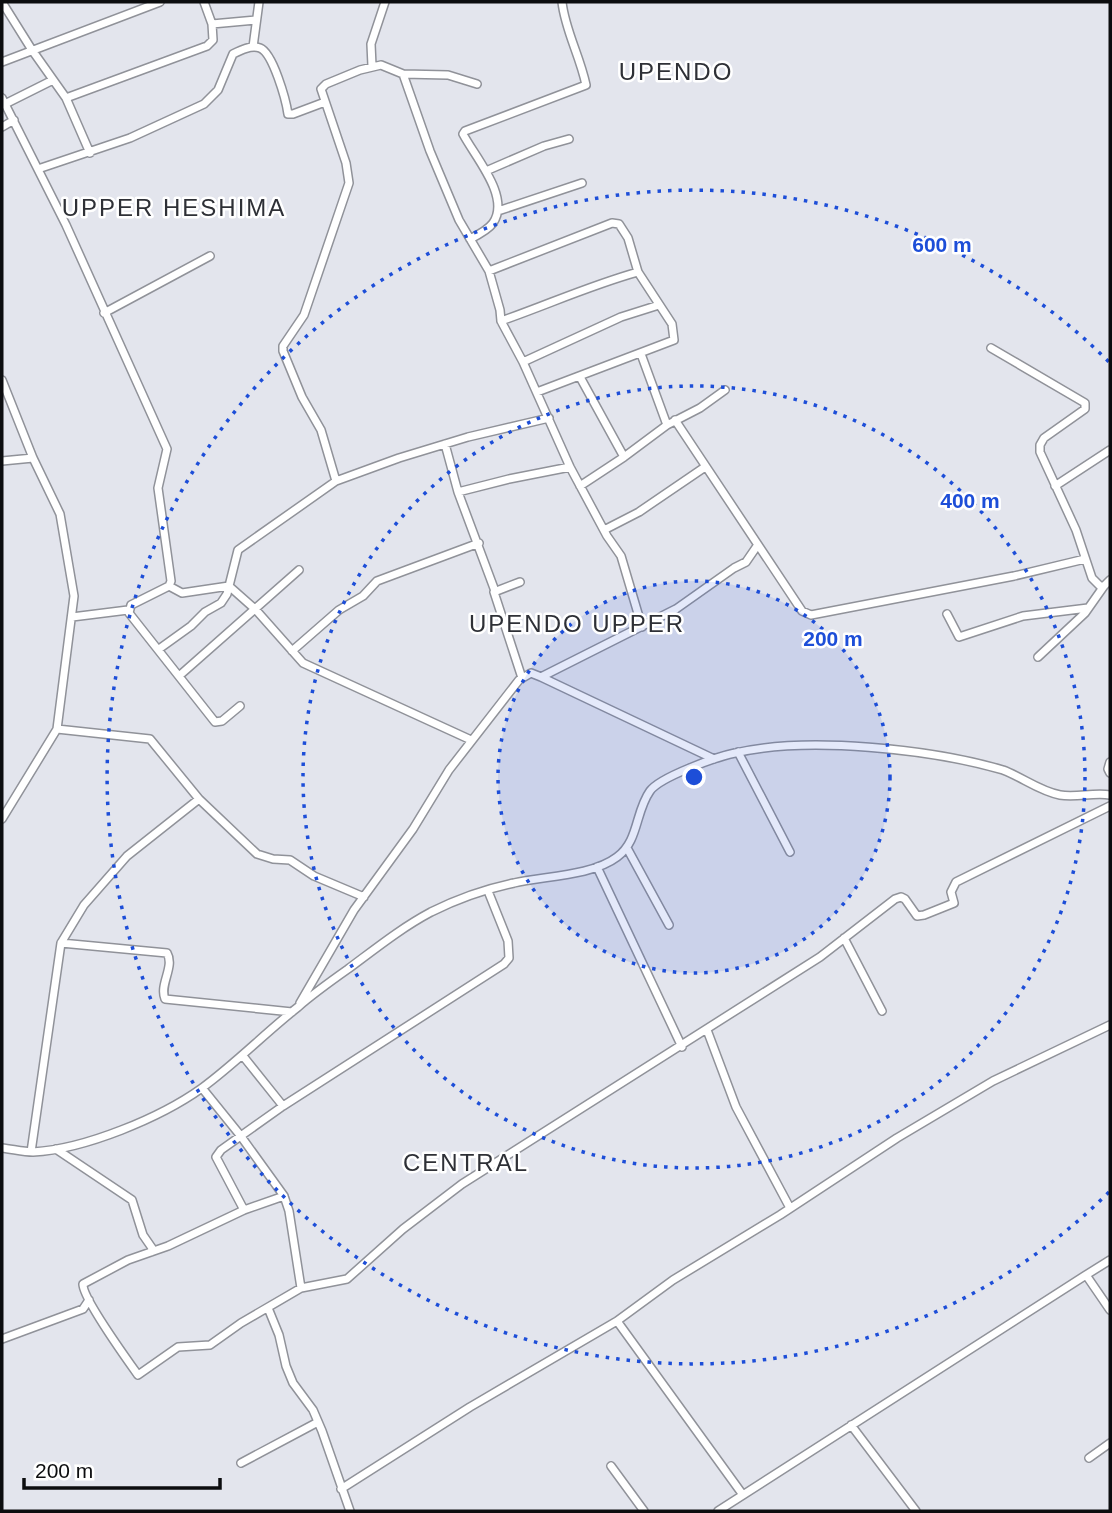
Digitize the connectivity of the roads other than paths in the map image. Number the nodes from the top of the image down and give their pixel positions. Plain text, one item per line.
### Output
1 (2, 2) edge
2 (160, 2) edge
3 (204, 2) edge
4 (259, 2) edge
5 (385, 2) edge
6 (562, 2) edge
7 (256, 20) junction
8 (212, 24) junction
9 (253, 47) junction
10 (32, 50) junction
11 (2, 62) edge
12 (372, 66) junction
13 (403, 74) junction
14 (53, 80) junction
15 (477, 84) dead end
16 (66, 98) junction
17 (3, 101) edge
18 (325, 102) junction
19 (14, 120) junction
20 (2, 127) edge
21 (569, 139) dead end
22 (90, 153) junction
23 (38, 169) junction
24 (486, 171) junction
25 (582, 183) dead end
26 (498, 211) junction
27 (471, 239) junction
28 (210, 256) dead end
29 (489, 271) junction
30 (638, 272) junction
31 (659, 305) junction
32 (104, 313) junction
33 (501, 321) junction
34 (991, 348) dead end
35 (640, 354) junction
36 (523, 362) junction
37 (580, 377) junction
38 (2, 380) edge
39 (725, 390) dead end
40 (537, 392) junction
41 (549, 418) junction
42 (675, 420) junction
43 (667, 425) junction
44 (446, 444) junction
45 (1110, 450) edge
46 (624, 457) junction
47 (33, 458) junction
48 (2, 461) edge
49 (570, 467) junction
50 (705, 467) junction
51 (336, 481) junction
52 (580, 486) junction
53 (1055, 486) junction
54 (458, 492) junction
55 (604, 530) junction
56 (479, 543) junction
57 (757, 546) junction
58 (1085, 559) junction
59 (299, 570) dead end
60 (520, 582) dead end
61 (1107, 583) edge
62 (169, 586) junction
63 (229, 586) junction
64 (495, 591) junction
65 (1088, 608) junction
66 (128, 610) junction
67 (256, 610) junction
68 (947, 614) dead end
69 (72, 617) junction
70 (642, 627) junction
71 (159, 649) junction
72 (292, 652) junction
73 (1038, 657) dead end
74 (179, 676) junction
75 (541, 677) junction
76 (522, 678) junction
77 (240, 706) dead end
78 (57, 729) junction
79 (471, 740) junction
80 (738, 752) junction
81 (714, 759) junction
82 (1110, 762) edge
83 (1110, 773) edge
84 (1110, 794) edge
85 (199, 799) junction
86 (1110, 806) edge
87 (2, 819) edge
88 (627, 848) junction
89 (790, 852) dead end
90 (597, 867) junction
91 (488, 891) junction
92 (364, 897) junction
93 (669, 925) dead end
94 (844, 939) junction
95 (61, 943) junction
96 (295, 1009) junction
97 (882, 1010) dead end
98 (1110, 1025) edge
99 (707, 1030) junction
100 (682, 1047) junction
101 (243, 1056) junction
102 (202, 1088) junction
103 (284, 1106) junction
104 (240, 1135) junction
105 (2, 1148) edge
106 (56, 1149) junction
107 (31, 1152) junction
108 (284, 1196) junction
109 (790, 1208) junction
110 (244, 1210) junction
111 (152, 1252) junction
112 (1110, 1261) edge
113 (1086, 1275) junction
114 (301, 1288) junction
115 (89, 1300) junction
116 (268, 1308) junction
117 (1110, 1310) edge
118 (617, 1321) junction
119 (2, 1339) edge
120 (318, 1422) junction
121 (851, 1425) junction
122 (1110, 1443) edge
123 (1089, 1458) dead end
124 (241, 1463) dead end
125 (611, 1466) dead end
126 (341, 1489) junction
127 (743, 1495) junction
128 (349, 1511) edge
129 (644, 1511) edge
130 (718, 1511) edge
131 (916, 1511) edge

1 - 10 street
2 - 10 street
3 - 8 street
4 - 7 street
5 - 12 street
6 - 24 street
7 - 8 street
7 - 9 street
8 - 16 street
9 - 18 street
9 - 22 street
10 - 11 street
10 - 14 street
12 - 13 street
12 - 18 street
13 - 15 street
13 - 27 street
14 - 16 street
14 - 17 street
16 - 22 street
17 - 19 street
18 - 51 street
19 - 20 street
19 - 23 street
21 - 24 street
22 - 23 street
23 - 32 street
24 - 26 street
25 - 26 street
26 - 27 street
27 - 29 street
28 - 32 street
29 - 30 street
29 - 33 street
30 - 31 street
30 - 33 street
31 - 35 street
31 - 36 street
32 - 62 street
33 - 36 street
34 - 53 street
35 - 37 street
35 - 43 street
36 - 40 street
37 - 40 street
37 - 46 street
38 - 47 street
39 - 42 street
40 - 41 street
41 - 44 street
41 - 49 street
42 - 43 street
42 - 50 street
43 - 46 street
44 - 51 street
44 - 54 street
45 - 53 street
46 - 52 street
47 - 48 street
47 - 69 street
49 - 52 street
49 - 54 street
50 - 55 street
50 - 57 street
51 - 63 street
52 - 55 street
53 - 58 street
54 - 56 street
55 - 70 street
56 - 64 street
56 - 72 street
57 - 58 street
57 - 70 street
58 - 61 street
59 - 67 street
60 - 64 street
61 - 65 street
62 - 63 street
62 - 66 street
63 - 67 street
63 - 71 street
64 - 76 street
65 - 68 street
65 - 73 street
66 - 69 street
66 - 71 street
67 - 72 street
67 - 74 street
69 - 78 street
70 - 75 street
71 - 74 street
72 - 79 street
74 - 77 street
75 - 76 street
75 - 81 street
76 - 79 street
78 - 85 street
78 - 87 street
79 - 92 street
80 - 81 street
80 - 84 street
80 - 89 street
81 - 88 street
82 - 83 street
85 - 92 street
85 - 95 street
86 - 94 street
88 - 90 street
88 - 93 street
90 - 91 street
90 - 100 street
91 - 96 street
91 - 103 street
92 - 96 street
94 - 97 street
94 - 99 street
95 - 96 street
95 - 107 street
96 - 101 street
98 - 109 street
99 - 100 street
99 - 109 street
100 - 114 street
101 - 102 street
101 - 103 street
102 - 104 street
102 - 106 street
103 - 104 street
104 - 108 street
104 - 110 street
105 - 107 street
106 - 107 street
106 - 111 street
108 - 110 street
108 - 114 street
109 - 118 street
110 - 111 street
111 - 115 street
112 - 113 street
113 - 117 street
113 - 121 street
114 - 116 street
115 - 116 street
115 - 119 street
116 - 120 street
118 - 126 street
118 - 127 street
120 - 124 street
120 - 126 street
121 - 127 street
121 - 131 street
122 - 123 street
125 - 129 street
126 - 128 street
127 - 130 street

